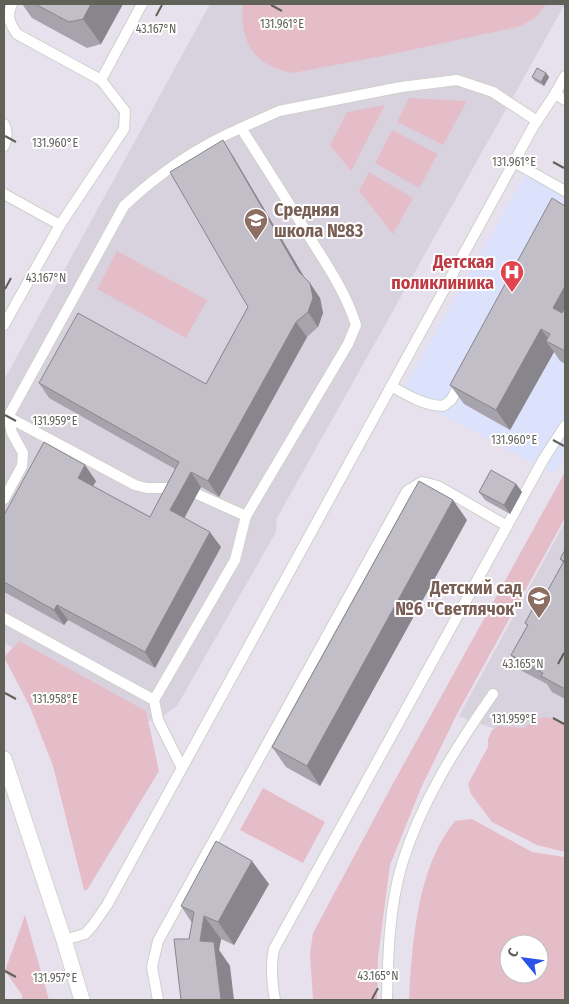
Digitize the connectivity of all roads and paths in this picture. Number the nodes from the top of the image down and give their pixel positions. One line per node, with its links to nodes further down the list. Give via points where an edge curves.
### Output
1 (12, 4): 4 (lane, via 9,22 17,34)
2 (142, 4): 4 (lane)
3 (565, 76): 5 (lane)
4 (101, 80): 14 (lane, via 125,111 124,128)
5 (555, 94): 6 (lane); 7 (lane)
6 (565, 100)
7 (538, 121): 9 (lane, via 493,92 457,80 279,110); 11 (lane)
8 (4, 124): 10 (lane, via 7,138)
9 (241, 128): 18 (lane, via 216,139 173,166 149,182 124,206); 23 (lane, via 338,284 356,324 348,344)
10 (4, 146)
11 (514, 162): 12 (lane); 17 (lane)
12 (564, 193)
13 (4, 194): 14 (lane)
14 (60, 225): 15 (lane)
15 (4, 325)
16 (465, 374): 17 (lane, via 451,400 443,406 410,396)
17 (391, 386): 29 (lane)
18 (8, 417): 20 (lane, via 135,485); 22 (lane, via 22,453 22,466)
19 (565, 426): 24 (lane)
20 (184, 488)
21 (197, 494): 23 (lane)
22 (4, 499)
23 (246, 516): 27 (lane, via 235,560)
24 (507, 526): 32 (lane, via 438,486 422,482 407,491 158,941 152,967); 33 (lane, via 274,949)
25 (4, 618): 27 (lane)
26 (493, 694): 34 (lane, via 430,794 401,866 393,911)
27 (154, 700): 29 (lane, via 158,720)
28 (4, 760): 30 (main road)
29 (182, 768): 30 (lane, via 98,919 85,934)
30 (64, 940): 31 (main road)
31 (82, 1000)
32 (158, 1000)
33 (275, 1000)
34 (387, 1000)

